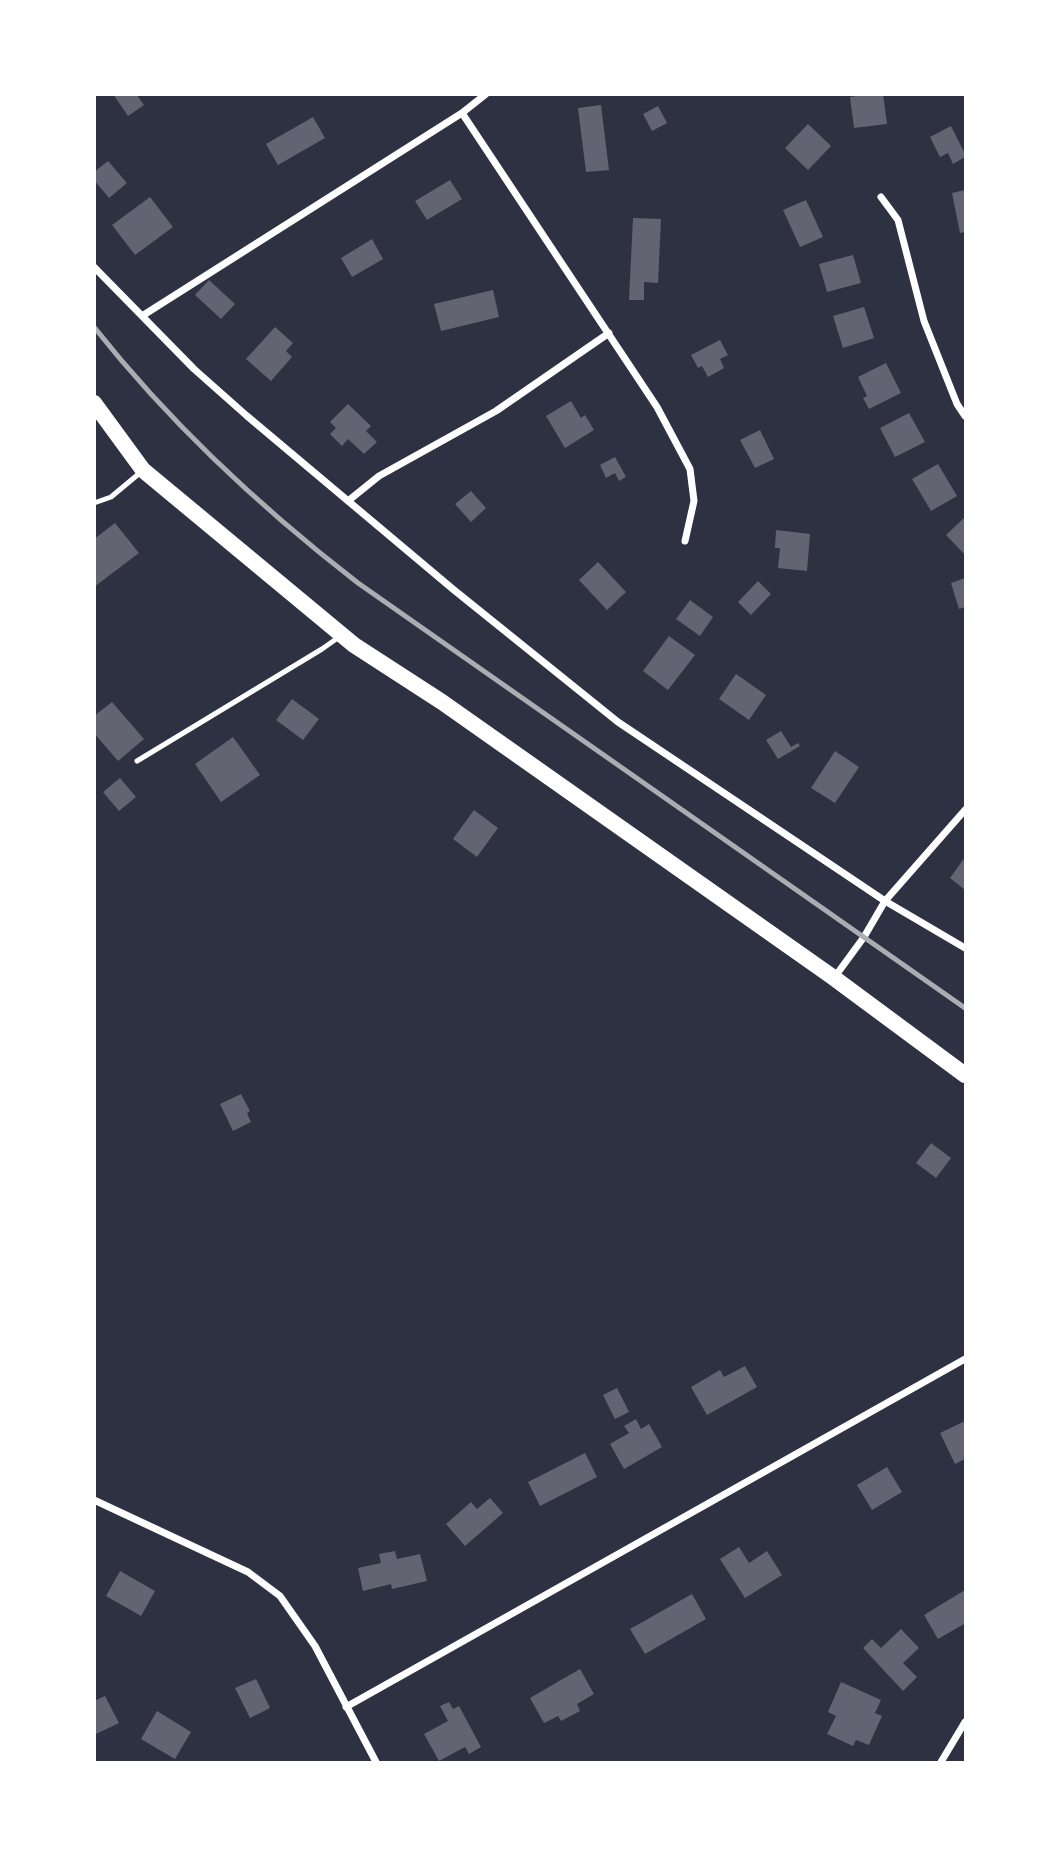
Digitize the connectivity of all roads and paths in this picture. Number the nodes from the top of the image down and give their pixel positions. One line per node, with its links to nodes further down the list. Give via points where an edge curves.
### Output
1 (486, 94): 2 (street)
2 (463, 113): 5 (street); 6 (street)
3 (881, 197): 8 (street, via 898,220 924,321)
4 (94, 267): 5 (street)
5 (142, 316): 10 (street, via 231,402)
6 (609, 333): 10 (street, via 496,411 379,477); 12 (street, via 690,469 694,501)
7 (94, 403): 9 (main road)
8 (965, 416)
9 (143, 470): 11 (lane, via 111,497); 13 (main road)
10 (348, 501): 16 (street, via 618,722)
11 (94, 503)
12 (684, 541)
13 (342, 635): 14 (lane); 18 (main road)
14 (137, 761)
15 (965, 810): 16 (street)
16 (885, 901): 17 (street); 18 (street)
17 (965, 948)
18 (834, 978): 19 (main road)
19 (965, 1075)
20 (965, 1359): 22 (street)
21 (94, 1500): 22 (street, via 248,1572 280,1596 315,1646)
22 (346, 1707): 24 (street)
23 (965, 1722): 25 (street)
24 (376, 1762)
25 (941, 1762)

